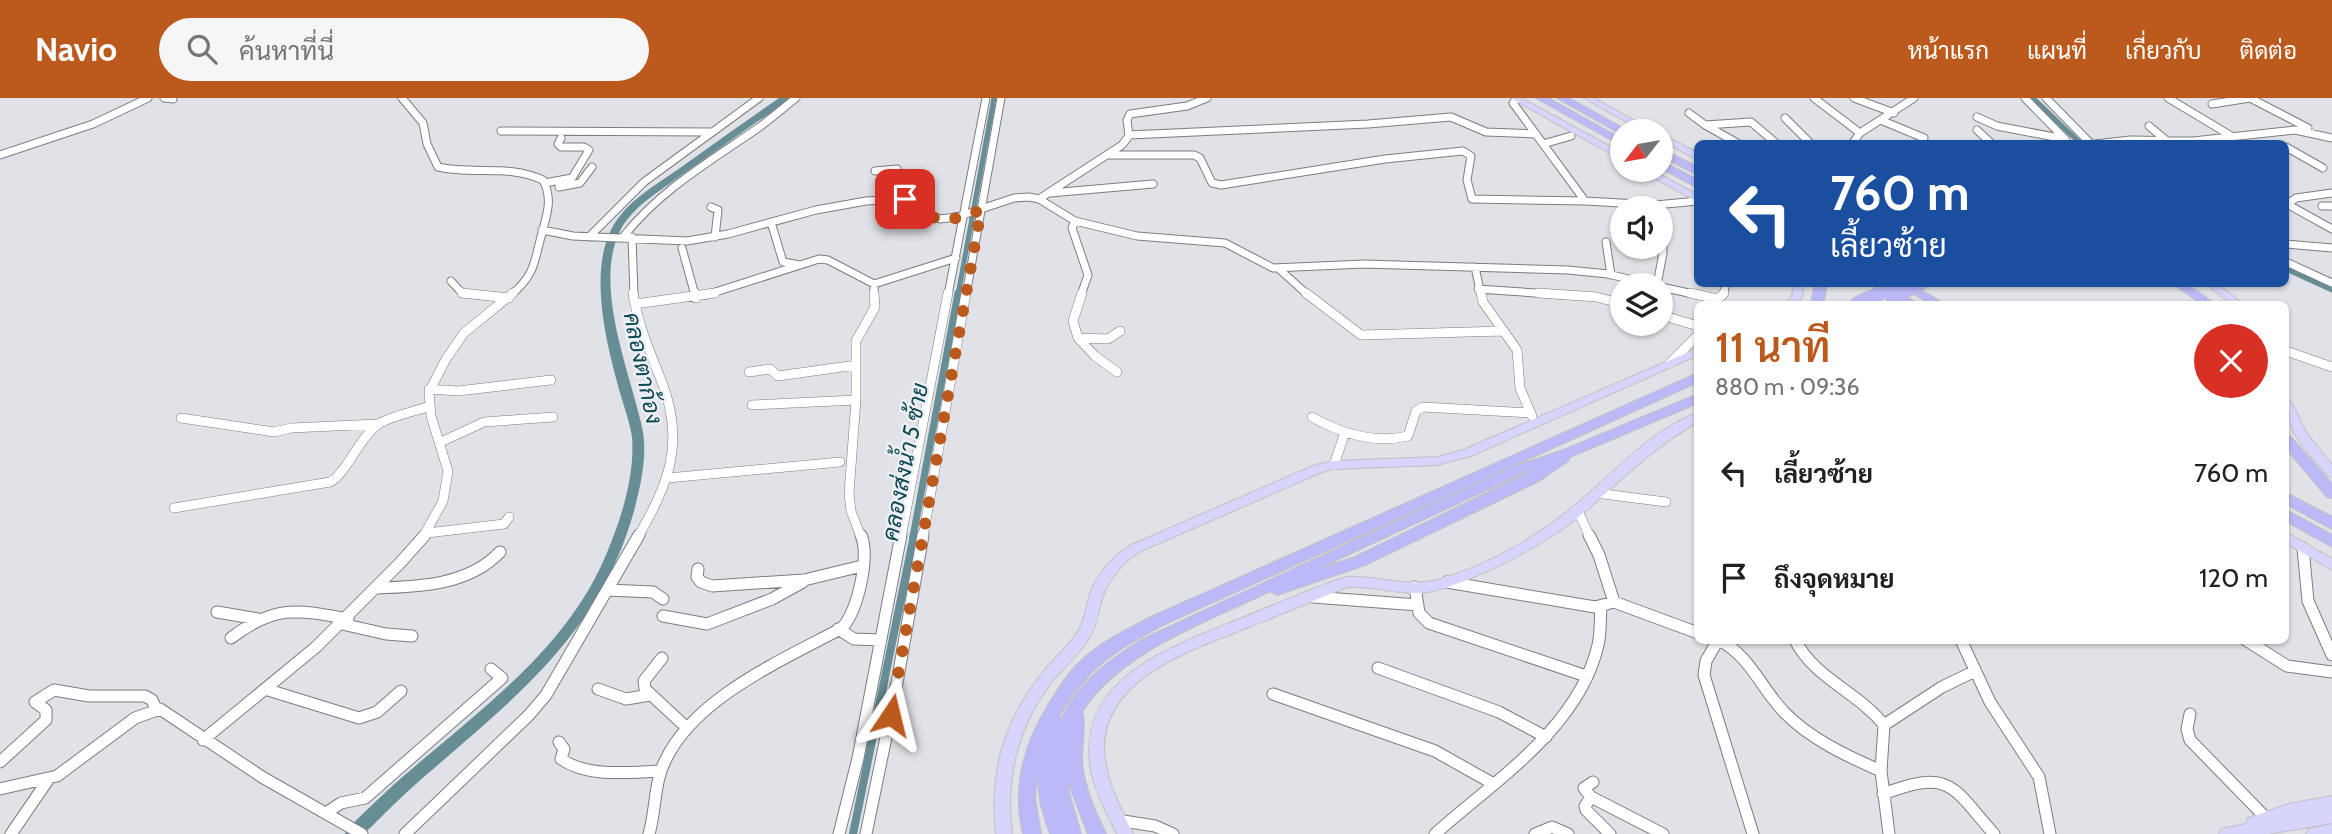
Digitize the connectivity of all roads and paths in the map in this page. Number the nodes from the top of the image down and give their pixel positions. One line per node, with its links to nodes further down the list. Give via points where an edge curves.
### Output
1 (148, 98): 60 (street, via 93,124)
2 (163, 98): 20 (street)
3 (402, 98): 72 (street, via 423,123 438,167 527,173)
4 (759, 98): 33 (street)
5 (796, 98): 92 (street, via 662,193)
6 (986, 98): 86 (street)
7 (1001, 98): 85 (street)
8 (1208, 98): 38 (street, via 1187,106 1132,113 1127,120)
9 (1516, 98): 35 (street, via 1513,103); 59 (main road)
10 (1541, 98): 40 (highway)
11 (1562, 98): 28 (highway)
12 (1588, 98): 26 (main road)
13 (1816, 98): 34 (street)
14 (1854, 98): 23 (street)
15 (1914, 98): 23 (street)
16 (2025, 98): 51 (street)
17 (2046, 98): 52 (street)
18 (2168, 98): 41 (street)
19 (2250, 98): 21 (street); 37 (street)
20 (173, 99)
21 (2212, 104)
22 (1689, 113): 29 (street)
23 (1894, 113): 27 (street)
24 (1977, 117): 50 (street)
25 (1786, 118): 47 (street)
26 (1627, 119)
27 (1883, 121): 34 (street); 43 (street)
28 (1610, 124)
29 (1705, 125): 45 (street); 46 (street, via 1751,122)
30 (2149, 126): 53 (street)
31 (1977, 130): 49 (street)
32 (501, 131): 33 (street)
33 (712, 132): 91 (street, via 644,182)
34 (1860, 133): 48 (street)
35 (1536, 134): 38 (street, via 1486,132 1457,118 1442,117); 56 (street)
36 (2262, 134): 37 (street, via 2295,130); 41 (street); 55 (street)
37 (2317, 134): 44 (street)
38 (1129, 135): 61 (street)
39 (1571, 136): 56 (street)
40 (1610, 136)
41 (2233, 137): 54 (street)
42 (561, 138): 72 (street, via 561,147 589,150 572,178)
43 (1924, 138)
44 (2332, 138)
45 (1732, 140)
46 (1773, 140)
47 (1807, 140)
48 (1855, 140)
49 (1988, 140)
50 (2062, 140)
51 (2066, 140)
52 (2089, 140)
53 (2166, 140)
54 (2184, 140)
55 (2273, 140)
56 (1543, 144): 79 (street)
57 (1673, 144): 62 (main road)
58 (2289, 149): 65 (street)
59 (1610, 150)
60 (0, 155)
61 (1109, 155): 73 (street); 79 (street, via 1195,155 1212,183 1221,185 1463,151 1471,156 1467,180 1472,199)
62 (1694, 156)
63 (1673, 158): 67 (highway)
64 (592, 167): 72 (street, via 580,183)
65 (2323, 168)
66 (875, 170): 75 (street, via 897,169)
67 (1694, 170)
68 (1673, 171): 70 (highway)
69 (1666, 182): 76 (main road)
70 (1694, 183)
71 (1153, 184): 73 (street)
72 (547, 185): 90 (street, via 550,210)
73 (1049, 193): 77 (street)
74 (2332, 193): 80 (street)
75 (895, 198): 86 (street, via 912,201 934,217); 88 (street)
76 (1694, 198)
77 (1039, 199): 85 (street, via 1020,197); 87 (street)
78 (1694, 200): 79 (street, via 1655,205)
79 (1585, 201)
80 (2289, 203)
81 (2289, 205): 89 (street)
82 (2322, 206): 83 (street)
83 (2332, 206)
84 (711, 207): 93 (street, via 718,210)
85 (979, 211): 86 (street); 249 (street, via 895,694)
86 (966, 215): 98 (street)
87 (1075, 221): 102 (street, via 1137,236 1225,243); 133 (street, via 1072,228 1088,275 1074,312)
88 (771, 222): 93 (street); 100 (street, via 783,262)
89 (2332, 229)
90 (542, 230): 91 (street); 117 (street, via 536,264)
91 (592, 237): 92 (street)
92 (625, 237): 93 (street, via 672,241); 128 (street)
93 (715, 237)
94 (1606, 242): 103 (street)
95 (2289, 244): 97 (street)
96 (681, 248): 118 (street)
97 (2332, 248)
98 (956, 258): 107 (street); 201 (street)
99 (2289, 263): 106 (street)
100 (801, 265): 107 (street, via 828,260); 118 (street)
101 (1475, 267): 102 (street, via 1364,264); 104 (street); 115 (street)
102 (1279, 269): 132 (street, via 1361,335)
103 (1611, 273)
104 (1610, 275)
105 (451, 281): 117 (street, via 462,293)
106 (2332, 283)
107 (874, 284): 138 (street, via 875,307 856,341)
108 (1881, 287): 123 (highway)
109 (1894, 287): 121 (highway, bridge)
110 (1907, 287): 124 (highway)
111 (1916, 287): 122 (highway, bridge)
112 (2184, 287): 125 (highway)
113 (2196, 287): 126 (highway)
114 (2215, 287): 127 (main road)
115 (1478, 289): 119 (street); 132 (street)
116 (1673, 290): 120 (street)
117 (509, 298): 145 (street, via 463,334)
118 (696, 298): 128 (street)
119 (1610, 301)
120 (1716, 301)
121 (1863, 301)
122 (1885, 301)
123 (1907, 301)
124 (1933, 301)
125 (2205, 301)
126 (2217, 301)
127 (2234, 301)
128 (635, 304): 166 (street, via 673,422)
129 (1673, 319): 130 (street)
130 (1694, 325)
131 (1120, 331): 133 (street, via 1104,340)
132 (1504, 331): 156 (street, via 1517,350 1520,388)
133 (1078, 338): 142 (street)
134 (1694, 339): 137 (street)
135 (2289, 352): 139 (street)
136 (1694, 353): 137 (main road)
137 (1670, 363): 156 (main road)
138 (856, 366): 141 (street, via 778,376 769,369); 147 (street)
139 (2332, 367)
140 (1694, 370): 152 (highway)
141 (749, 372)
142 (1117, 372)
143 (1694, 379): 152 (highway)
144 (551, 380): 145 (street, via 468,390)
145 (429, 389): 150 (street)
146 (1694, 390): 159 (highway)
147 (856, 400): 149 (street); 182 (street, via 849,501 864,543)
148 (1694, 400): 159 (highway)
149 (752, 405)
150 (428, 407): 158 (street); 161 (street)
151 (2289, 409): 165 (main road, via 2302,436)
152 (1611, 414): 219 (highway, via 1157,621 1096,658 1079,672)
153 (553, 417): 161 (street, via 484,422)
154 (1312, 417): 160 (street)
155 (181, 418): 158 (street, via 274,432)
156 (1533, 418): 160 (street, via 1428,407 1416,411 1408,436 1365,437); 164 (main road, via 1450,459)
157 (1694, 419): 167 (main road, via 1661,438)
158 (378, 424): 171 (street, via 335,481)
159 (1627, 426): 220 (highway, via 1571,452 1534,478 1360,561 1242,600 1133,652 1103,674)
160 (1345, 432): 164 (street)
161 (443, 441): 176 (street, via 447,486)
162 (2289, 443): 168 (highway)
163 (839, 462): 166 (street)
164 (1334, 465): 250 (main road, via 1302,475 1121,557 1100,586 1084,634 1046,679 1016,726 1001,785)
165 (2332, 473)
166 (668, 478): 188 (street)
167 (1596, 493): 170 (street); 172 (main road)
168 (2332, 493)
169 (2289, 500): 175 (highway)
170 (1666, 502)
171 (174, 508)
172 (1577, 509): 185 (main road, via 1532,541); 192 (street, via 1599,555)
173 (509, 517): 176 (street, via 503,524)
174 (2289, 517): 178 (highway)
175 (2332, 524)
176 (427, 533): 187 (street)
177 (2289, 539): 179 (main road)
178 (2332, 542)
179 (2303, 548): 181 (main road); 207 (street, via 2308,601)
180 (500, 552): 187 (street, via 484,568 470,573 415,587)
181 (2332, 565)
182 (862, 566): 184 (street); 197 (street, via 856,604 849,620)
183 (698, 569): 184 (street, via 701,582 712,586)
184 (813, 578): 194 (street, via 772,600 707,624)
185 (1446, 582): 186 (main road); 192 (street)
186 (1415, 587): 189 (main road, via 1361,580); 191 (street)
187 (376, 588): 196 (street)
188 (607, 590): 190 (street, via 653,592); 246 (street, via 540,704)
189 (1313, 597): 191 (street); 241 (main road, via 1180,649 1120,688 1101,721 1095,756 1098,776)
190 (663, 599)
191 (1418, 605): 213 (street, via 1429,623)
192 (1608, 605): 198 (street); 213 (street, via 1601,643)
193 (217, 612): 195 (street)
194 (663, 616)
195 (258, 619): 196 (street, via 301,613); 200 (street)
196 (345, 621): 199 (street, via 386,634); 215 (street)
197 (838, 629): 201 (street, via 854,639); 224 (street, via 777,662)
198 (1694, 632)
199 (412, 636)
200 (231, 638)
201 (881, 640): 248 (street)
202 (1723, 644): 262 (street, via 1706,661 1704,675)
203 (1727, 644): 230 (street, via 1789,717)
204 (1797, 644): 223 (street, via 1824,675)
205 (1963, 644): 211 (street)
206 (2252, 644): 212 (street, via 2287,666)
207 (2332, 655)
208 (662, 658): 218 (street, via 644,681)
209 (1378, 668): 225 (street, via 1499,712)
210 (491, 669): 238 (street, via 502,678 483,696 365,799 341,803)
211 (1973, 671): 223 (street); 265 (street, via 2039,777)
212 (2332, 672)
213 (1586, 676): 225 (street)
214 (598, 689): 218 (street, via 626,699)
215 (268, 690): 216 (street, via 359,718 377,712); 226 (street)
216 (401, 691)
217 (1273, 694): 233 (street, via 1435,751)
218 (650, 695): 224 (street)
219 (1061, 699): 251 (highway, via 1041,729 1031,757 1026,797); 252 (highway, via 1045,763)
220 (1079, 702): 253 (highway, via 1058,753 1059,789); 254 (highway, via 1072,764 1083,807)
221 (156, 709): 226 (street, via 165,710); 228 (street, via 145,696 89,696 54,690 35,702 46,710 46,720); 231 (street)
222 (2190, 714): 240 (street, via 2190,740)
223 (1884, 725): 230 (street)
224 (687, 728): 229 (street)
225 (1545, 737): 233 (street)
226 (203, 740): 238 (street)
227 (559, 742): 229 (street, via 565,763 600,771)
228 (0, 762)
229 (661, 771): 247 (street)
230 (1881, 771): 235 (street)
231 (48, 779): 234 (street); 244 (street)
232 (1593, 782): 236 (street, via 1584,788)
233 (1492, 783): 257 (street)
234 (0, 789)
235 (1883, 794): 263 (street); 264 (street, via 1916,781 1932,781 1962,795)
236 (1591, 797): 260 (street, via 1586,810); 261 (street)
237 (2332, 803): 240 (main road)
238 (329, 815): 245 (street)
239 (2332, 816): 243 (main road)
240 (2267, 818): 243 (main road)
241 (1117, 820): 255 (main road); 256 (street)
242 (2332, 831): 266 (main road)
243 (2233, 833)
244 (11, 834)
245 (362, 834)
246 (405, 834)
247 (649, 834)
248 (839, 834)
249 (866, 834)
250 (1004, 834)
251 (1032, 834)
252 (1059, 834)
253 (1072, 834)
254 (1097, 834)
255 (1125, 834)
256 (1173, 834)
257 (1435, 834)
258 (1535, 834): 259 (street, via 1552,827)
259 (1568, 834)
260 (1611, 834)
261 (1663, 834)
262 (1753, 834)
263 (1889, 834)
264 (1994, 834)
265 (2050, 834)
266 (2314, 834)

